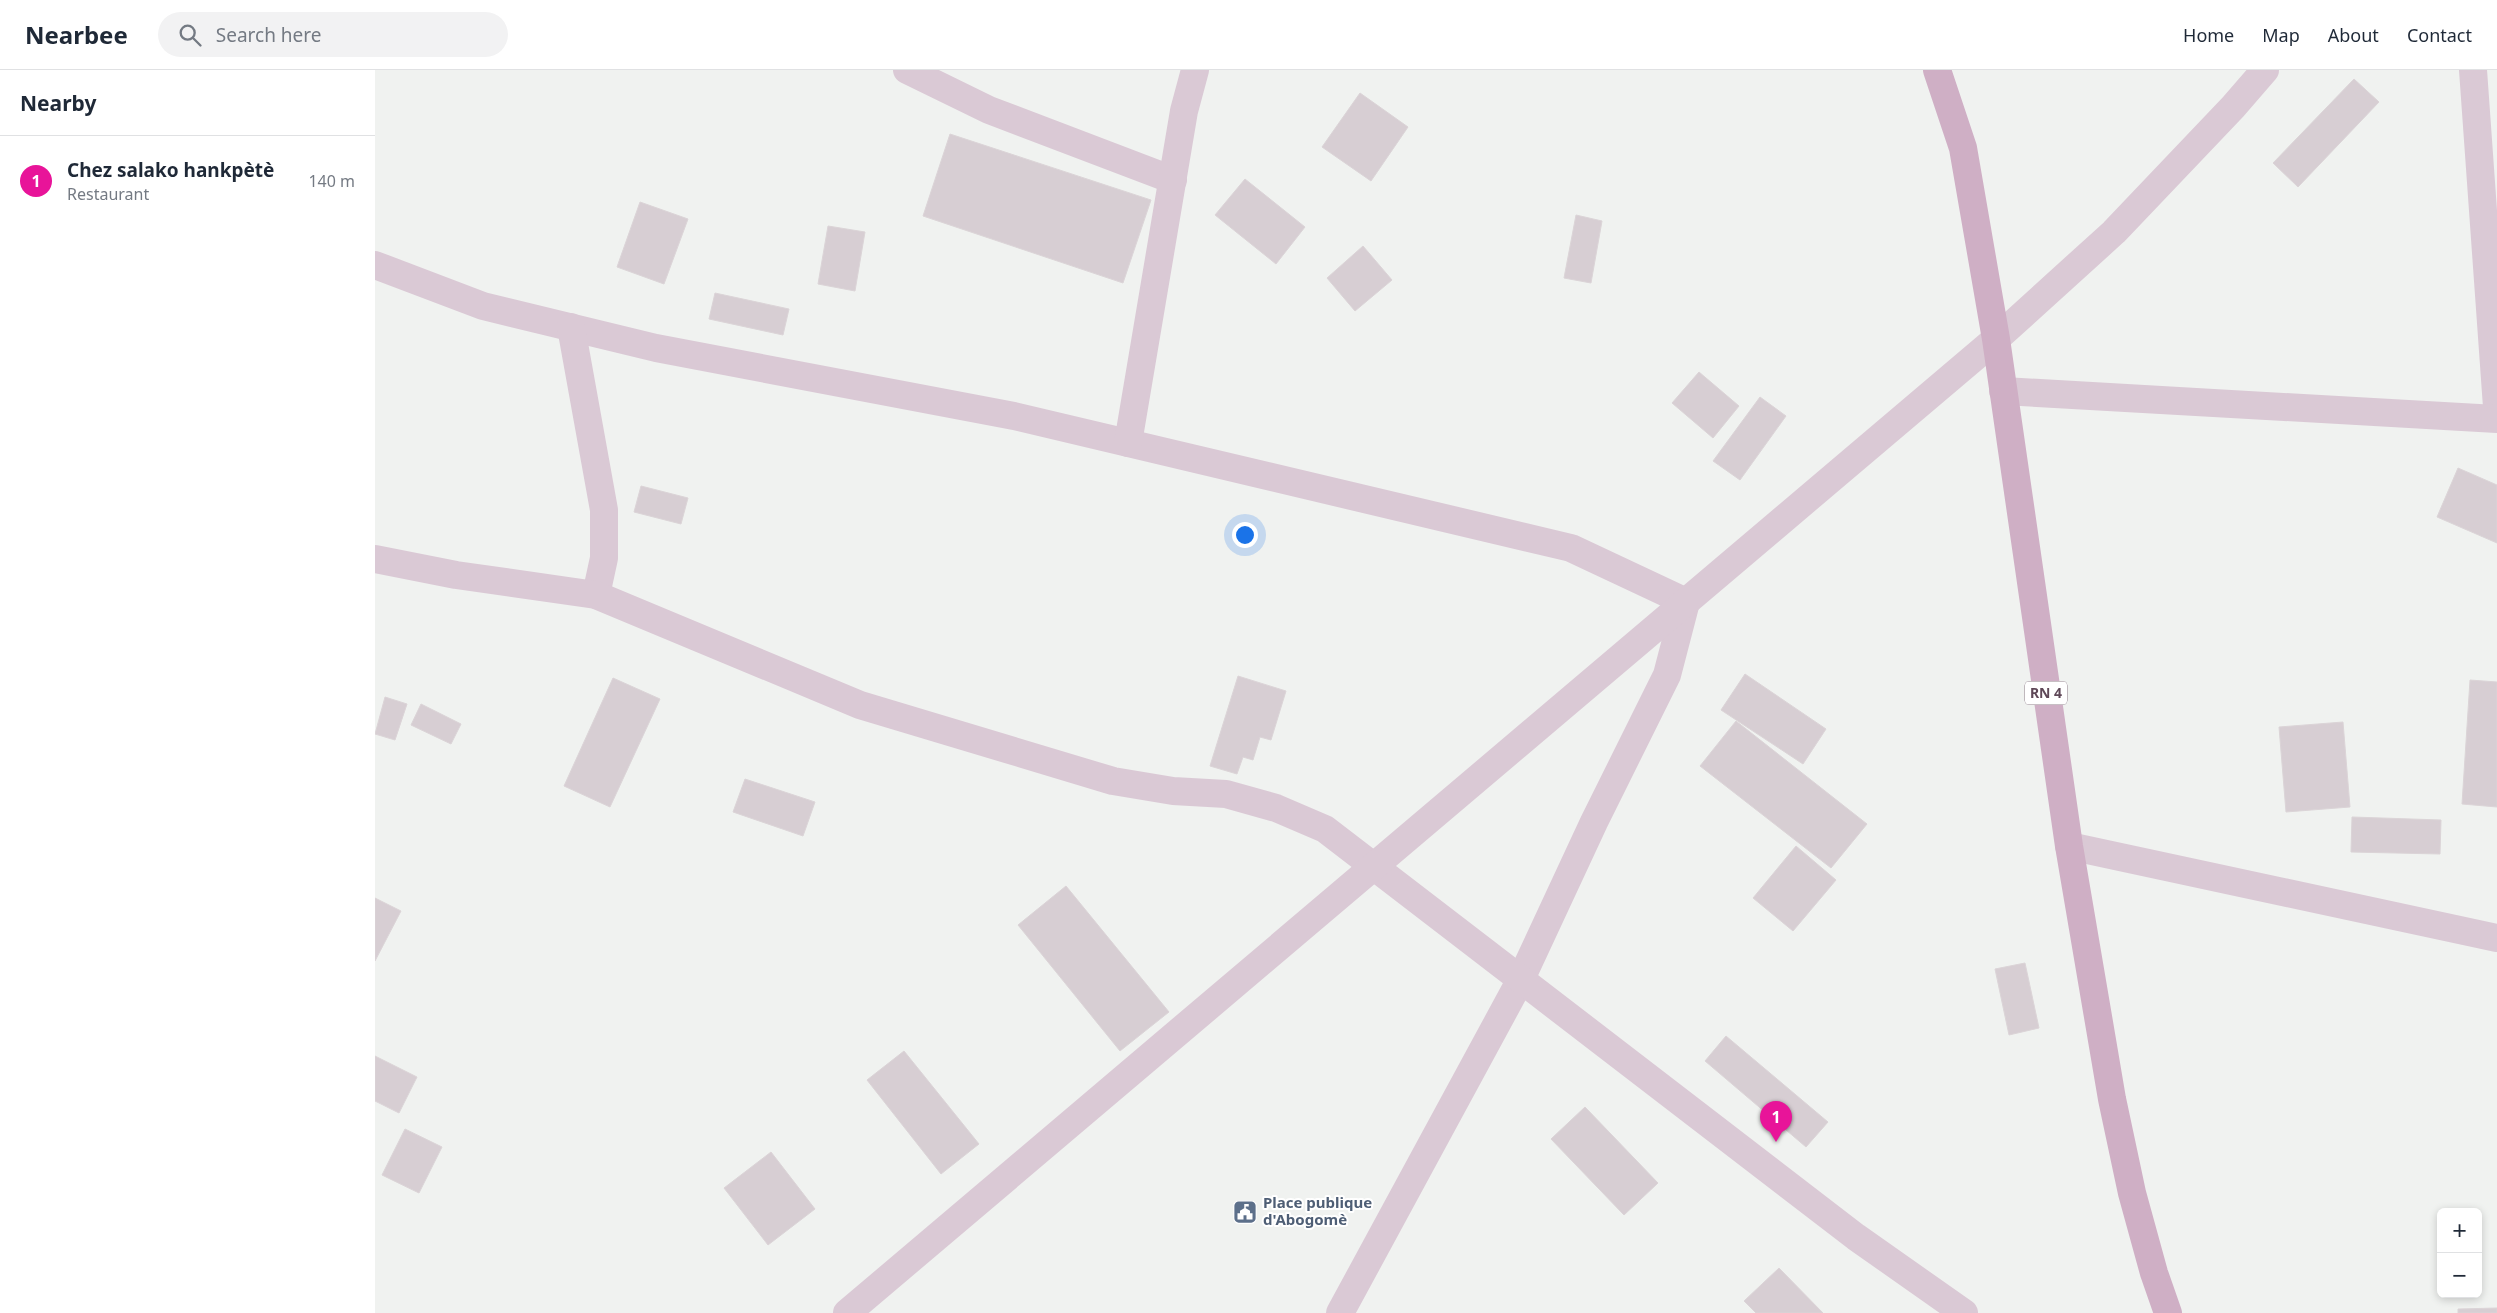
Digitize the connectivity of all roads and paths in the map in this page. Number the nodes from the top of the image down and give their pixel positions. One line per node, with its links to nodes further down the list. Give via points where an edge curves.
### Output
1 (907, 70): 6 (street, via 989,110)
2 (1195, 70): 6 (street)
3 (1937, 70): 9 (main road, RN 4, via 1963,148)
4 (2265, 70): 9 (street, via 2114,232)
5 (2473, 70): 11 (street)
6 (1173, 180): 13 (street)
7 (375, 265): 8 (street, via 483,306)
8 (571, 327): 13 (street, via 656,348 1014,416); 15 (street, via 604,510 604,558)
9 (1996, 339): 10 (main road, RN 4); 16 (street)
10 (2003, 391): 12 (street); 17 (main road, RN 4)
11 (2497, 408)
12 (2497, 420)
13 (1128, 443): 16 (street, via 1571,548)
14 (375, 559): 15 (street, via 456,575)
15 (596, 595): 18 (street, via 860,706 1113,781 1173,791 1226,794 1277,808 1325,829)
16 (1686, 602): 18 (street); 20 (street, via 1667,675 1594,822)
17 (2069, 846): 19 (street); 24 (main road, RN 4, via 2112,1099 2132,1194)
18 (1373, 867): 20 (street); 21 (street)
19 (2497, 938)
20 (1521, 981): 22 (street); 23 (street, via 1856,1237)
21 (847, 1313)
22 (1340, 1313)
23 (1965, 1313)
24 (2169, 1313)

